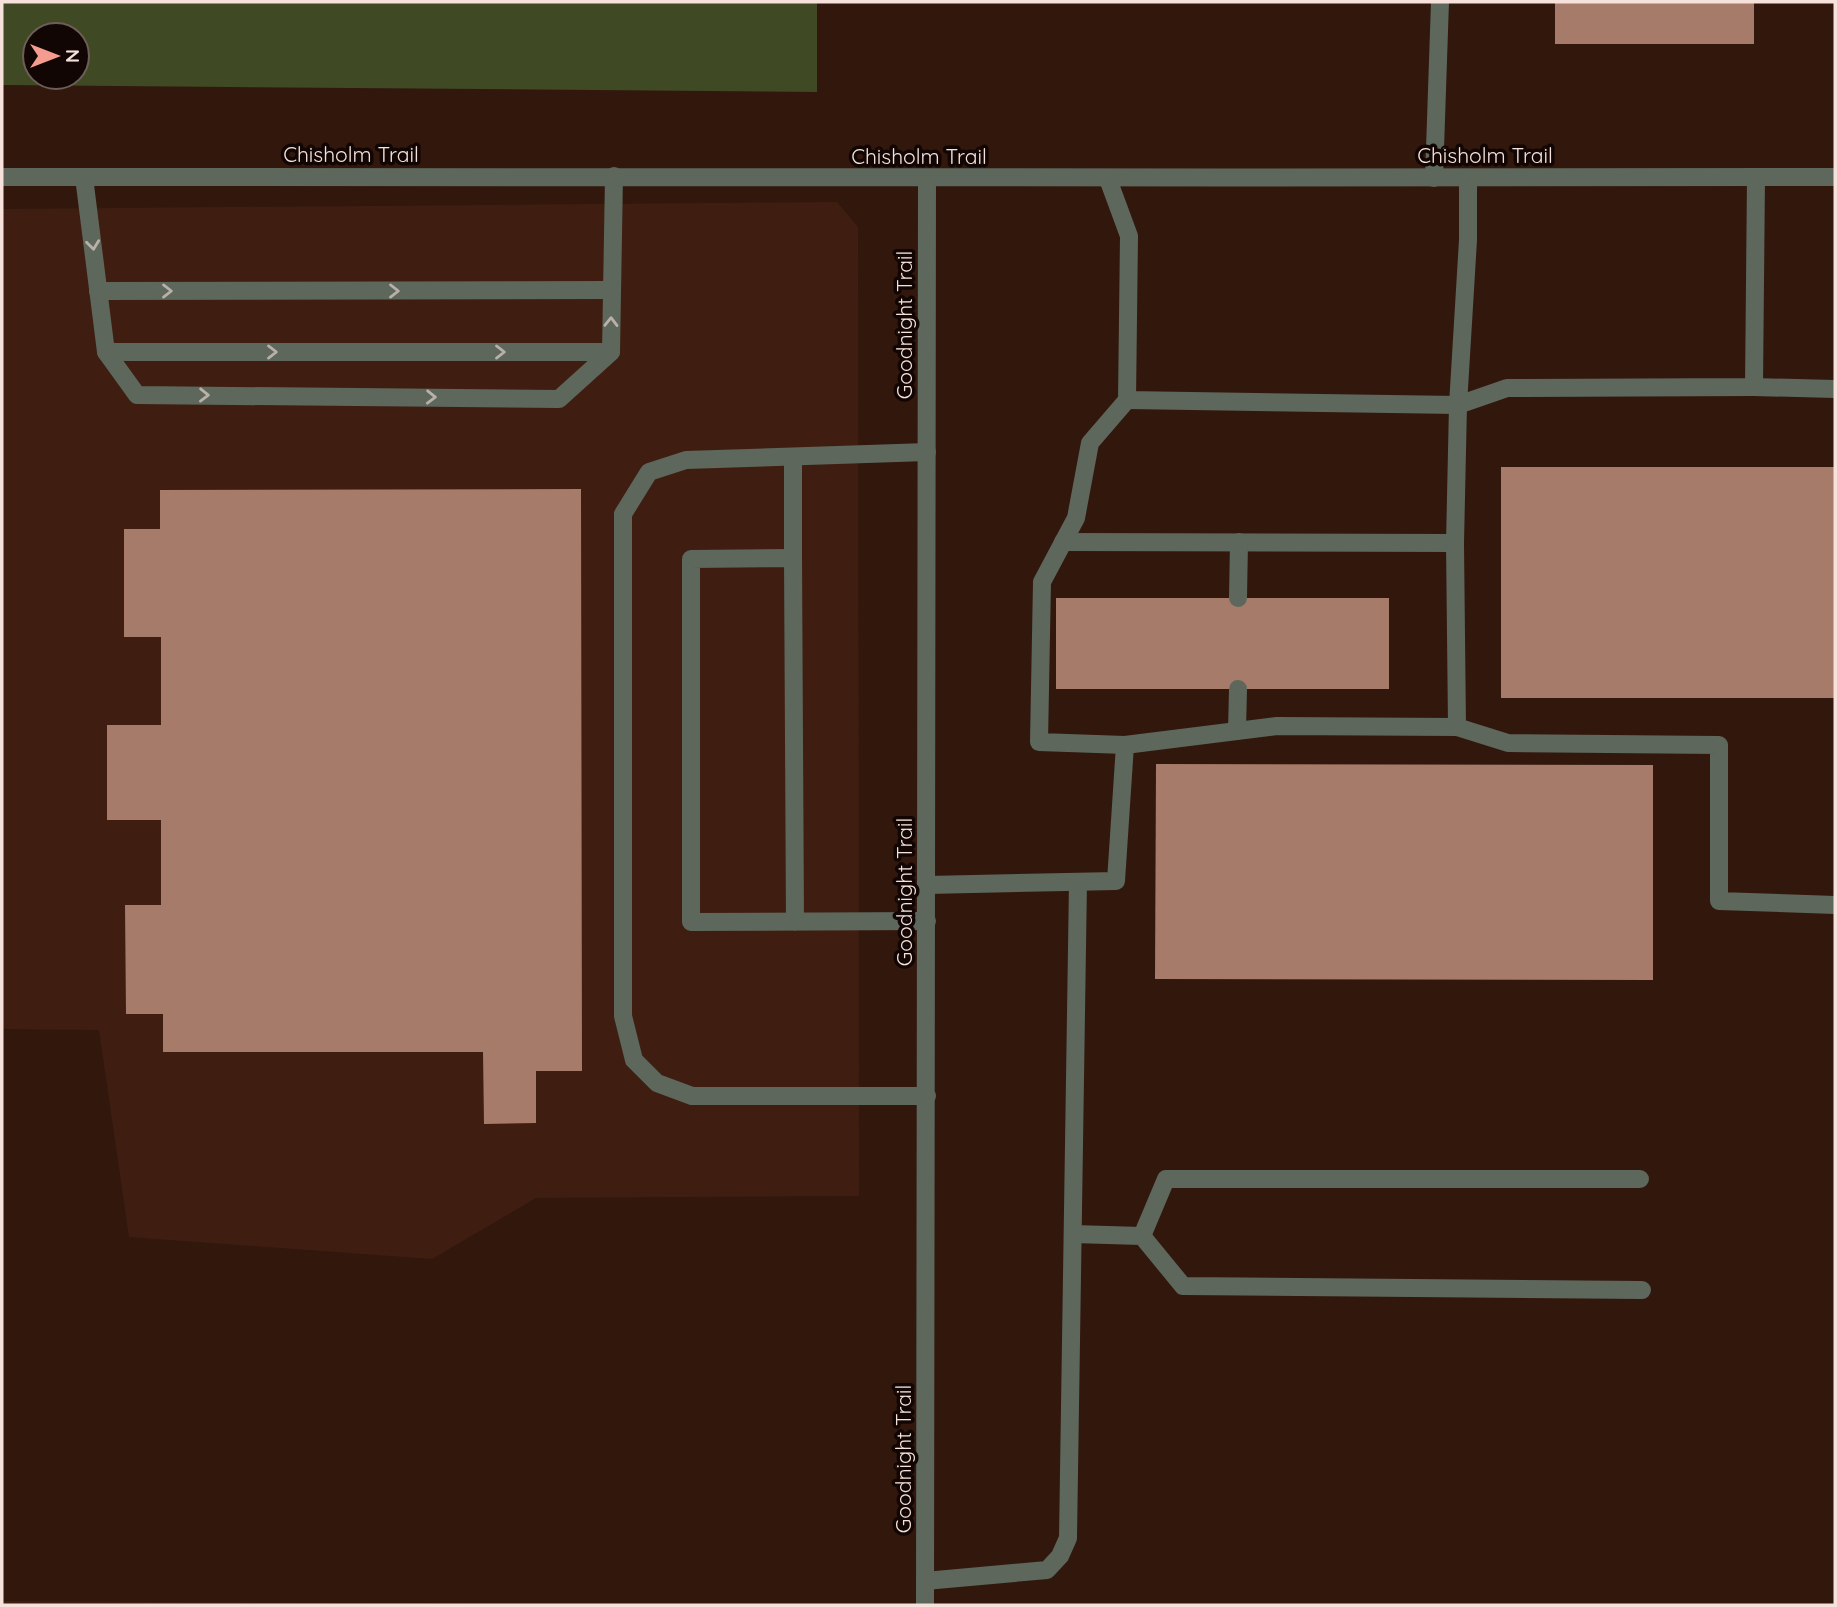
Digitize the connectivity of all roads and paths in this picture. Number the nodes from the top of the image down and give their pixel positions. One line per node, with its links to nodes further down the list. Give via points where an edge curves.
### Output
1 (1440, 2): 7 (street)
2 (614, 176): 4 (street, Chisholm Trail); 9 (street, Chisholm Trail); 11 (street)
3 (2, 177): 4 (street, Chisholm Trail)
4 (84, 177): 12 (street, one-way to 12)
5 (1756, 177): 6 (street, Chisholm Trail); 8 (street, Chisholm Trail); 15 (street)
6 (1835, 177)
7 (1434, 178): 8 (street, Chisholm Trail); 10 (street, Chisholm Trail)
8 (1468, 178): 18 (street)
9 (927, 179): 10 (street, Chisholm Trail); 19 (street, Goodnight Trail)
10 (1108, 179): 17 (street, via 1129,236)
11 (612, 290): 12 (street, one-way to 11); 14 (street, one-way to 11)
12 (98, 291): 13 (street)
13 (106, 352): 14 (street, one-way to 14); 14 (street, one-way to 14, via 137,395 559,399)
14 (611, 352)
15 (1754, 387): 16 (street); 18 (street, via 1507,388)
16 (1835, 389)
17 (1127, 400): 18 (street); 21 (street, via 1090,443 1076,518)
18 (1458, 405): 23 (street)
19 (927, 452): 20 (street); 31 (street, Goodnight Trail)
20 (793, 457): 24 (street); 35 (street, via 686,460 649,472 623,513 623,1016 634,1060 657,1083 692,1096)
21 (1063, 542): 22 (street); 29 (street, via 1042,582 1039,742)
22 (1239, 542): 23 (street); 25 (street)
23 (1455, 543): 27 (street)
24 (793, 558): 34 (street); 34 (street, via 691,559 691,922)
25 (1238, 598)
26 (1238, 690): 28 (street)
27 (1457, 727): 28 (street, via 1277,726); 32 (street, via 1508,743 1719,745 1719,901)
28 (1237, 731): 29 (street)
29 (1125, 745): 30 (street, via 1116,881)
30 (1078, 882): 31 (street); 37 (street)
31 (926, 885): 33 (street, Goodnight Trail)
32 (1835, 905)
33 (926, 921): 34 (street); 35 (street, Goodnight Trail)
34 (794, 922)
35 (926, 1096): 40 (street, Goodnight Trail)
36 (1640, 1179): 38 (street, via 1166,1179)
37 (1073, 1234): 38 (street); 40 (street, via 1068,1538 1047,1570)
38 (1142, 1236): 39 (street, via 1183,1286)
39 (1642, 1290)
40 (925, 1581): 41 (street, Goodnight Trail)
41 (925, 1605)

